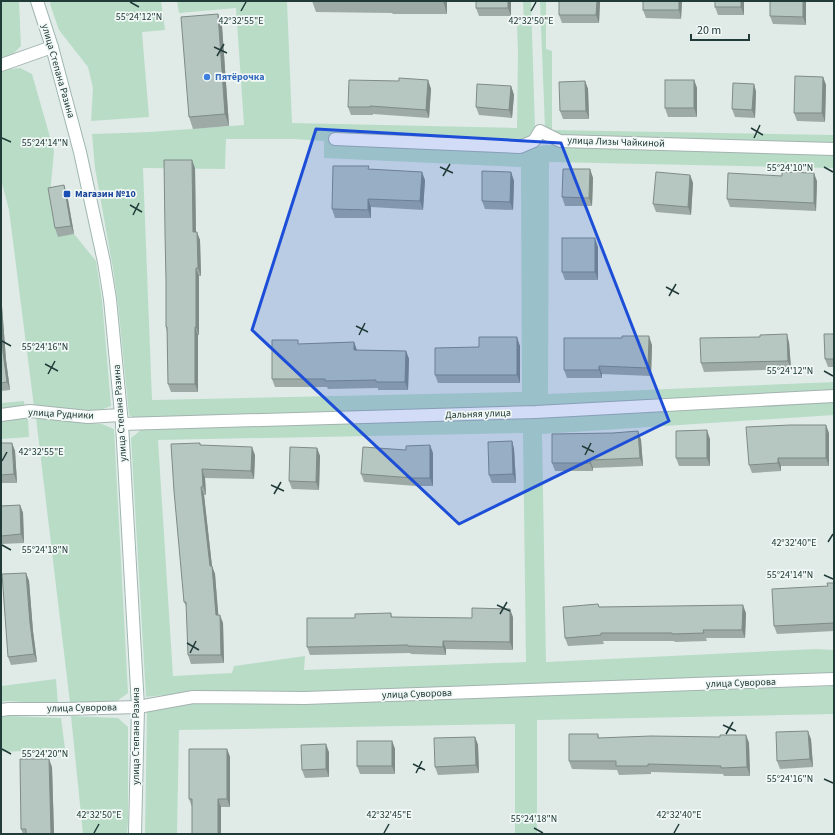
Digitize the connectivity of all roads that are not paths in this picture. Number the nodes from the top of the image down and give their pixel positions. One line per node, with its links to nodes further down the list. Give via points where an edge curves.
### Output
1 (36, 1): 2 (street, улица Степана Разина)
2 (52, 47): 3 (street); 8 (street, улица Степана Разина, via 80,152 104,262)
3 (1, 65)
4 (335, 139): 5 (street, улица Лизы Чайкиной, via 520,147 534,141 540,132 560,141)
5 (834, 149)
6 (834, 396): 8 (street, Дальняя улица, via 536,412)
7 (1, 415): 8 (street, улица Рудники, via 30,411)
8 (122, 420): 10 (street, улица Степана Разина)
9 (834, 680): 10 (street, улица Суворова, via 305,698 192,697)
10 (138, 707): 11 (street, улица Суворова); 12 (street, улица Степана Разина)
11 (1, 710)
12 (135, 834)

